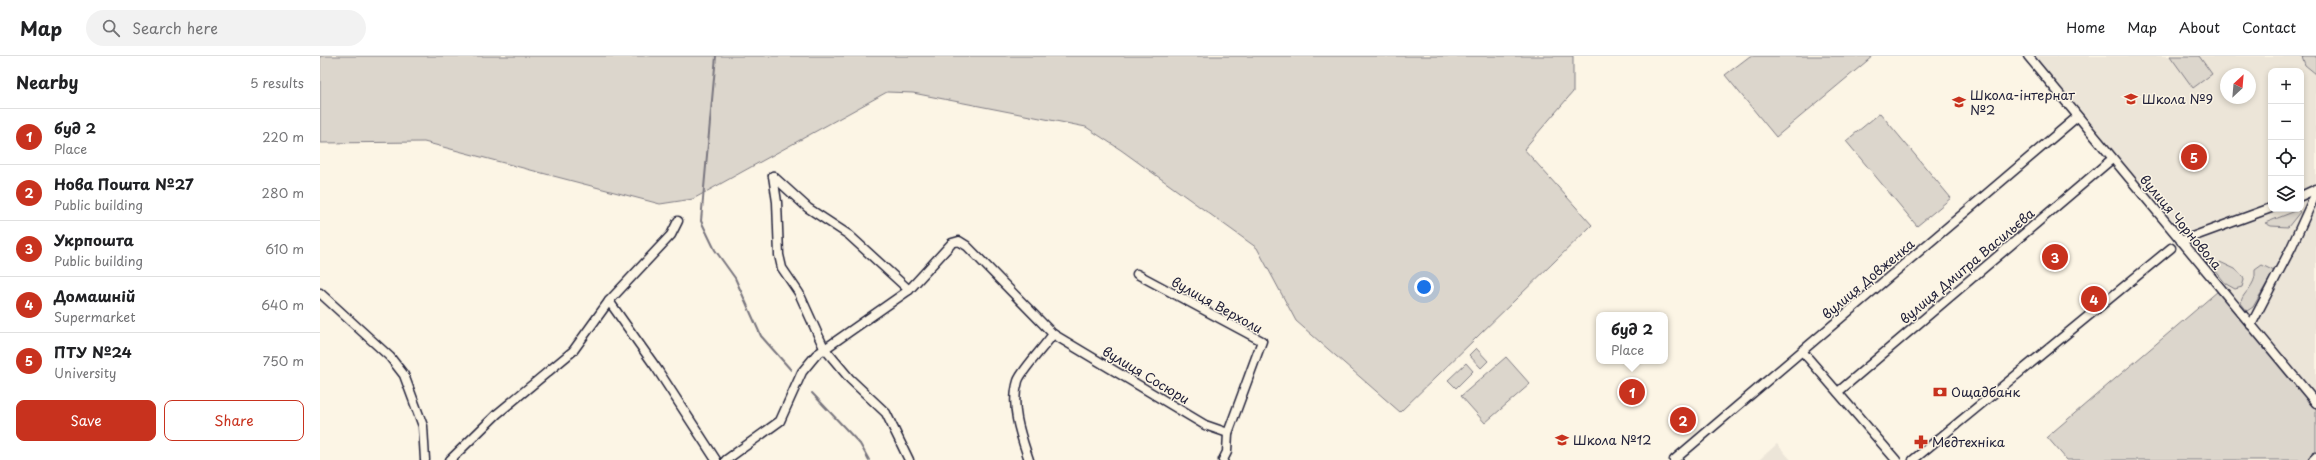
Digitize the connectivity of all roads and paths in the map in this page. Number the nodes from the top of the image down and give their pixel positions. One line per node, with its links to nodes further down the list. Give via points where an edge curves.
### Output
1 (2028, 56): 2 (street, вулиця Чорновола)
2 (2077, 117): 3 (street, вулиця Чорновола); 18 (street, вулиця Довженка)
3 (2112, 159): 9 (street, вулиця Чорновола); 19 (street, вулиця Дмитра Васильєва)
4 (2316, 189): 6 (street)
5 (2316, 193): 15 (street)
6 (2304, 195)
7 (2268, 209): 9 (street)
8 (678, 221): 14 (street, via 671,235)
9 (2181, 241): 15 (street, вулиця Чорновола)
10 (2171, 248): 32 (street)
11 (1137, 274): 21 (street, вулиця Верхоли, via 1262,341)
12 (909, 290): 16 (street, вулиця Сосюри, via 952,243 959,241 967,246); 17 (street); 17 (street, via 849,235 808,208 773,176 782,268 800,292)
13 (320, 293): 23 (street, via 390,356 404,375 423,426)
14 (609, 301): 24 (street, via 573,351 497,414); 25 (street)
15 (2251, 325): 20 (street, вулиця Чорновола)
16 (1053, 334): 21 (street, вулиця Сосюри, via 1205,425); 28 (street, via 1018,380 1015,400 1018,430)
17 (824, 348): 26 (street, via 802,372 780,421); 27 (street, via 850,379 886,414)
18 (1802, 351): 19 (street); 30 (street, вулиця Довженка)
19 (1838, 392): 31 (street)
20 (2316, 403)
21 (1228, 433): 29 (street, вулиця Верхоли, via 1227,452)
22 (2316, 457): 33 (street)
23 (425, 460)
24 (450, 460)
25 (716, 460)
26 (726, 460)
27 (909, 460)
28 (1029, 460)
29 (1223, 460)
30 (1674, 460)
31 (1896, 460)
32 (1913, 460)
33 (2312, 460)

